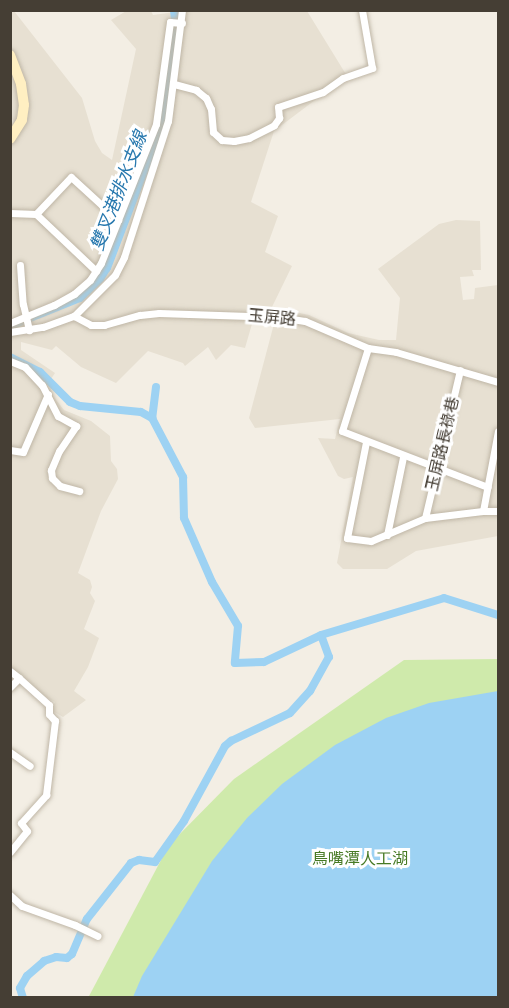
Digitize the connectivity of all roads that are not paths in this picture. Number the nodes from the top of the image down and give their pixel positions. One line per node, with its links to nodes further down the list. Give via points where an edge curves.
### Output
1 (182, 10): 3 (street)
2 (362, 10): 5 (street, via 372,68 343,78 323,92 278,107 279,117 274,125 249,138 222,140 213,132 206,98 196,90)
3 (182, 22): 5 (street); 9 (street, via 170,22 156,124)
4 (10, 56): 6 (street, via 24,105 22,120)
5 (174, 84): 13 (street, via 168,121 124,257 115,275)
6 (10, 139)
7 (10, 213): 8 (street)
8 (36, 214): 9 (street, via 71,177); 11 (street)
9 (118, 219): 11 (street)
10 (20, 265): 12 (street)
11 (96, 271): 12 (street, via 74,294)
12 (26, 315): 14 (street); 15 (street)
13 (74, 316): 15 (street); 17 (street, 玉屏路, via 91,325 159,313 279,317 305,321)
14 (10, 323)
15 (29, 330): 16 (street)
16 (10, 332)
17 (368, 348): 19 (street, 玉屏路); 23 (street, via 342,431)
18 (10, 361): 21 (street, via 25,367)
19 (460, 370): 20 (street, 玉屏路); 26 (street, 玉屏路長祿巷)
20 (498, 382)
21 (48, 394): 24 (street, via 23,452); 28 (street, via 58,416 76,426 59,451 52,478 60,486)
22 (498, 431): 27 (street)
23 (366, 442): 25 (street); 32 (street, via 347,538 371,541)
24 (10, 450)
25 (403, 457): 26 (street); 32 (street)
26 (437, 470): 27 (street); 31 (street, 玉屏路長祿巷)
27 (488, 487): 29 (street)
28 (79, 491)
29 (483, 511): 30 (street); 31 (street)
30 (498, 511)
31 (425, 518): 32 (street)
32 (387, 536)
33 (10, 671): 34 (street)
34 (19, 678): 35 (street); 38 (street, via 49,705 49,714 55,721 46,795 21,823 27,831)
35 (10, 687)
36 (10, 752): 37 (street)
37 (30, 766)
38 (10, 852)
39 (10, 895): 40 (street, via 29,909)
40 (98, 936)

